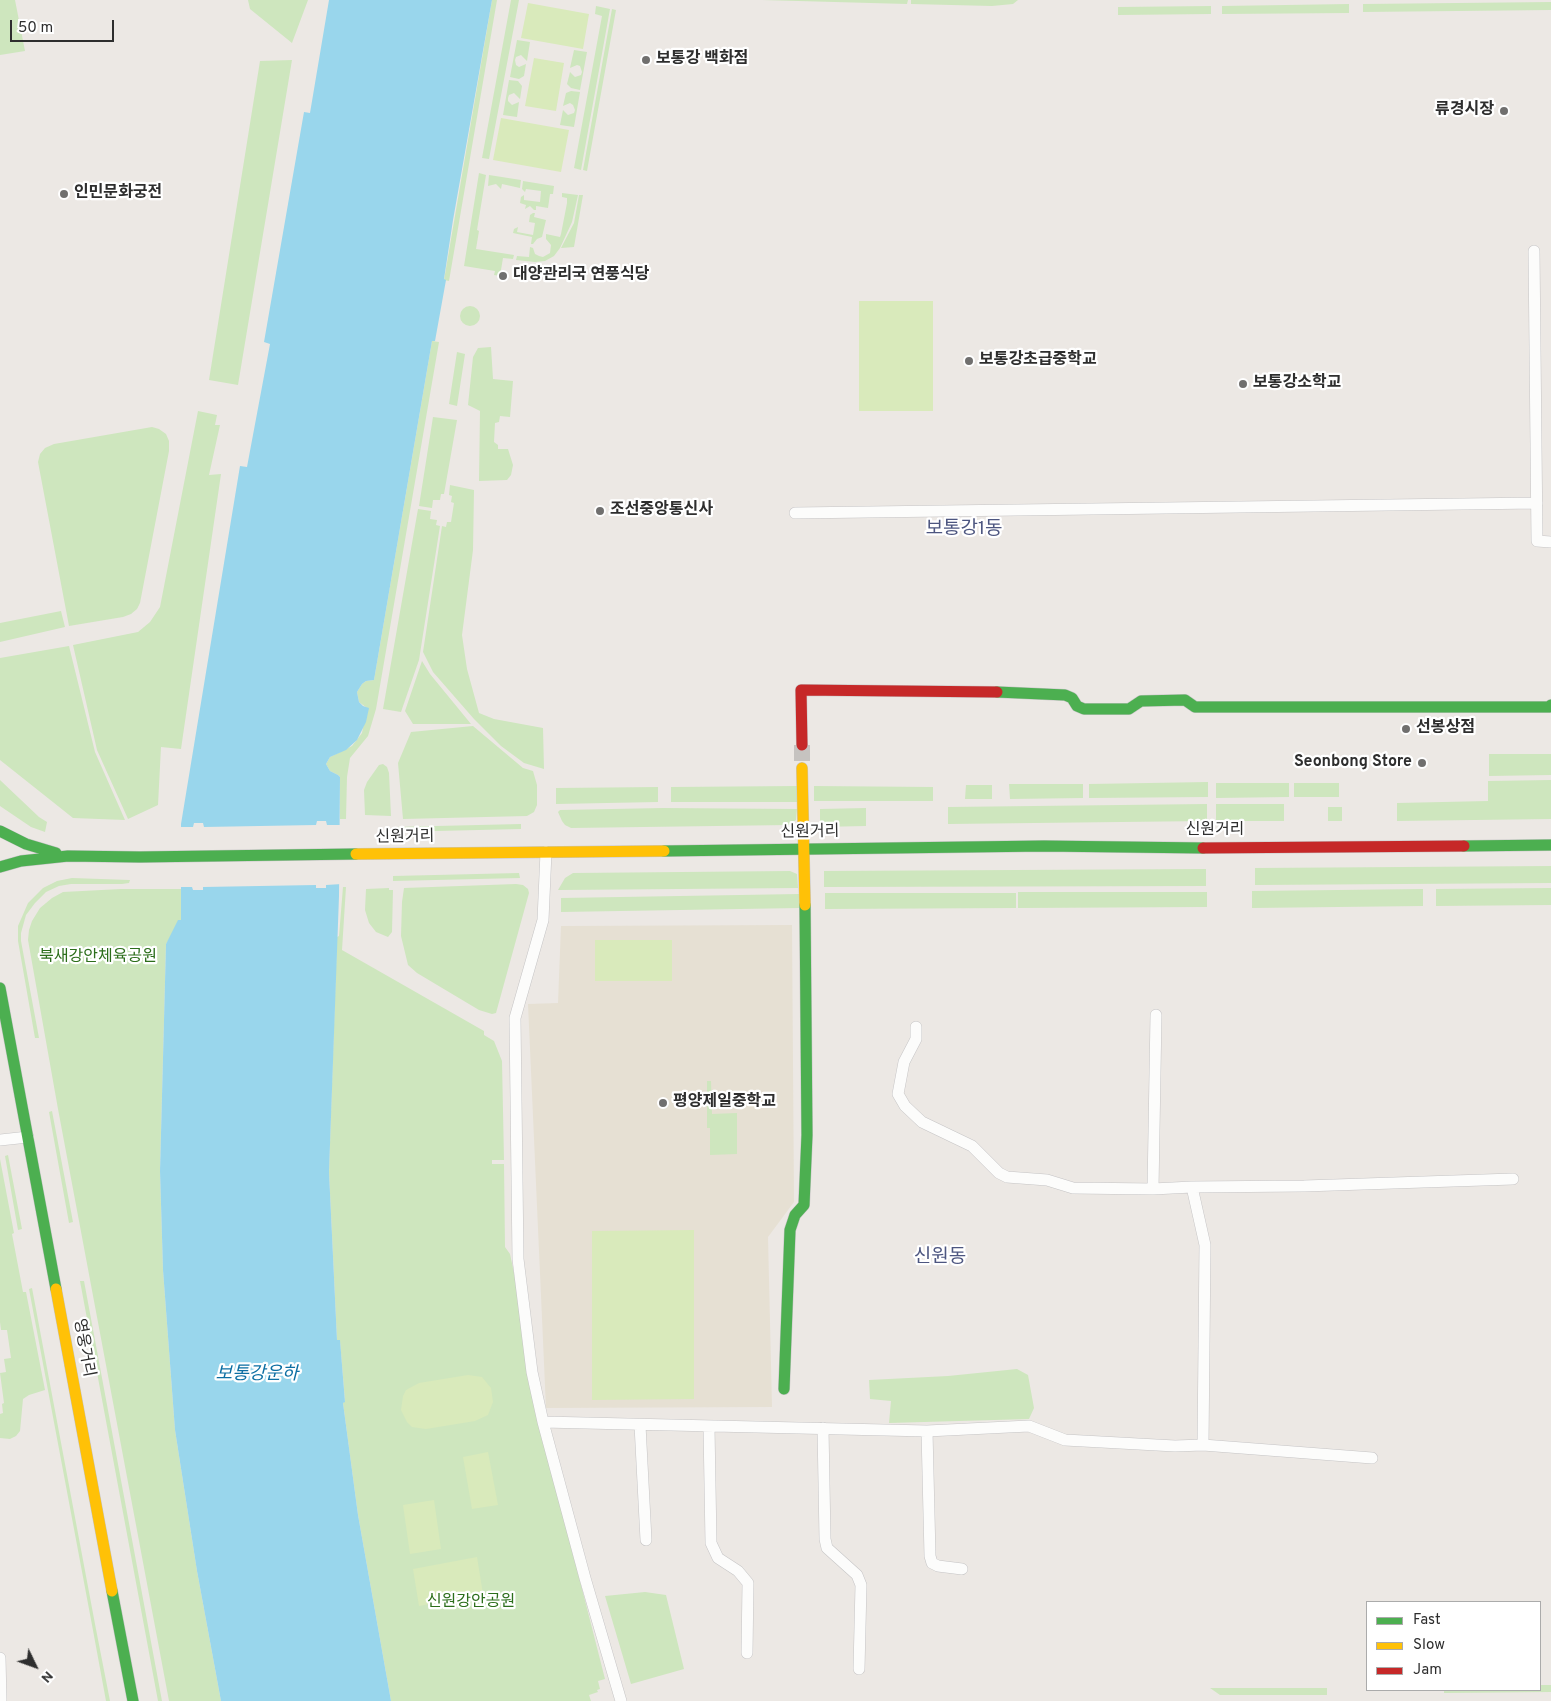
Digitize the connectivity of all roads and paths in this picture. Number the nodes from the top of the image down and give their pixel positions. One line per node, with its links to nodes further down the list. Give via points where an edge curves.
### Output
1 (1534, 251): 2 (street)
2 (1537, 503): 3 (street); 4 (street, via 1537,541)
3 (795, 513)
4 (1551, 542)
5 (1551, 705): 6 (main road, via 1196,707 1185,700 1150,700 1129,709 1084,709 1065,695 801,690)
6 (802, 744)
7 (802, 768): 10 (main road)
8 (0, 831): 12 (main road, 신원거리, via 26,844)
9 (1551, 845): 10 (main road, 신원거리)
10 (803, 850): 11 (main road, 신원거리); 23 (main road, via 807,1135 804,1205 794,1215 790,1230)
11 (546, 852): 12 (main road, 신원거리); 24 (street, via 543,920 515,1018 518,1259 532,1372)
12 (68, 856): 13 (main road, 신원거리, via 21,861)
13 (0, 867)
14 (0, 988): 15 (main road, 영웅거리)
15 (1, 1000): 18 (main road, 영웅거리)
16 (1156, 1015): 22 (street)
17 (916, 1027): 22 (street, via 916,1039 904,1062 898,1094 922,1122 972,1146 1007,1177 1047,1180 1073,1188)
18 (28, 1137): 19 (street); 37 (main road, 영웅거리)
19 (0, 1140)
20 (1513, 1178): 21 (street, via 1304,1186)
21 (1192, 1186): 22 (street); 29 (street, via 1205,1245)
22 (1153, 1189)
23 (784, 1388)
24 (542, 1422): 25 (street); 38 (street, via 584,1578)
25 (640, 1425): 26 (street); 31 (street)
26 (709, 1427): 27 (street); 33 (street, via 711,1543 718,1558 738,1571 748,1583)
27 (823, 1428): 28 (street); 35 (street, via 825,1539 827,1548 857,1575 861,1585)
28 (927, 1431): 29 (street, via 1029,1426 1065,1440); 32 (street, via 930,1556 932,1563 938,1566)
29 (1203, 1445): 30 (street)
30 (1372, 1458)
31 (646, 1540)
32 (962, 1569)
33 (747, 1653)
34 (0, 1658): 36 (street)
35 (859, 1669)
36 (1, 1701)
37 (133, 1701)
38 (622, 1701)

